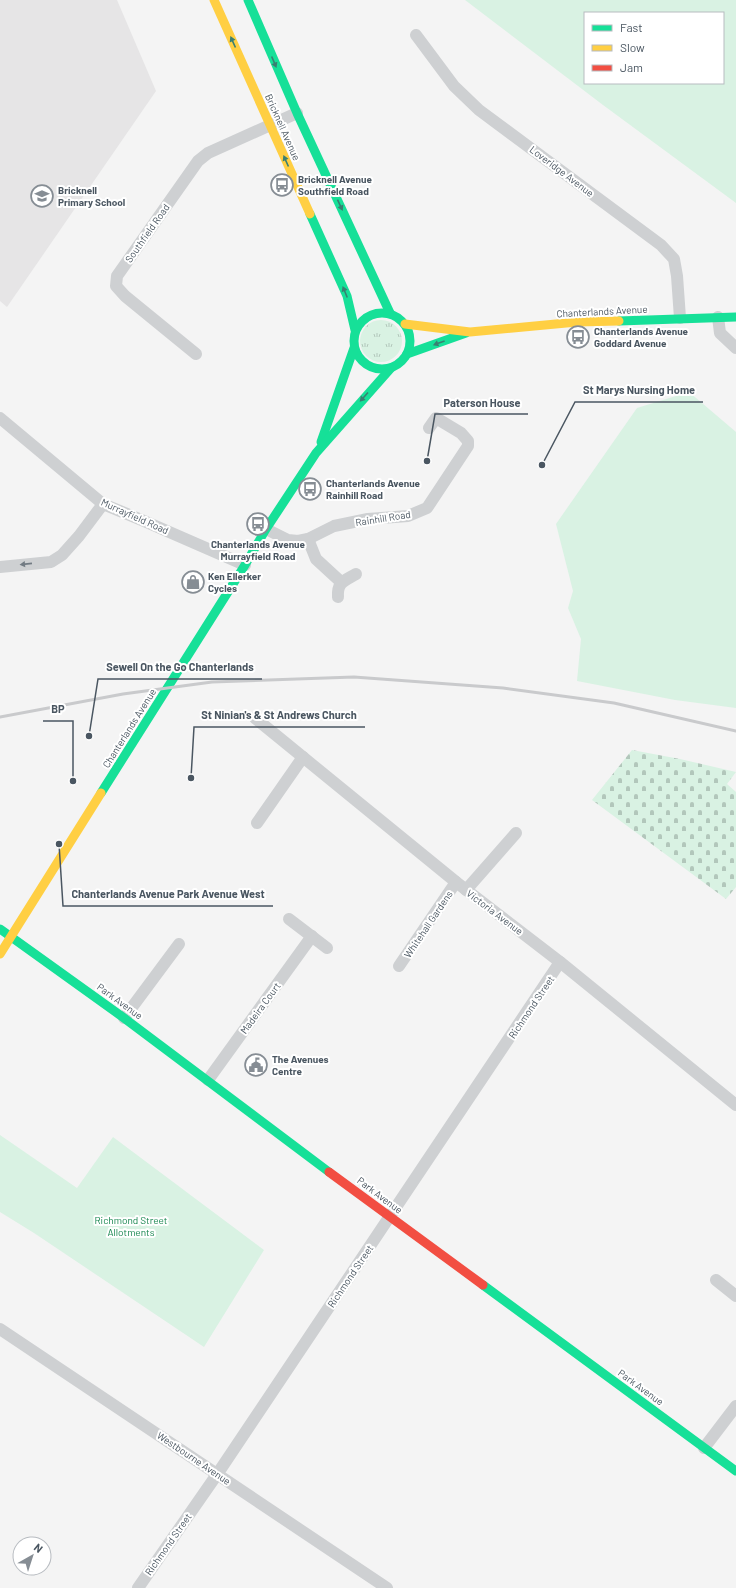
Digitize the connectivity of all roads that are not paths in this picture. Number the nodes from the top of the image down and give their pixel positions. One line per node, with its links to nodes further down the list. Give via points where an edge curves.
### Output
1 (214, 0): 5 (street, Bricknell Avenue, one-way to 1)
2 (248, 0): 4 (street, Bricknell Avenue, one-way to 4)
3 (416, 35): 9 (street, Loveridge Avenue, via 454,86 480,110 661,245 674,259)
4 (297, 113): 5 (street, Southfield Road); 6 (street, Bricknell Avenue, one-way to 6)
5 (270, 125): 11 (street, Bricknell Avenue, one-way to 5, via 347,296); 15 (street, Southfield Road, via 208,153 198,161 117,276 116,286 125,296)
6 (390, 314): 10 (street); 11 (street, via 376,313 363,319)
7 (718, 317): 8 (street, Chanterlands Avenue); 9 (street, Chanterlands Avenue); 14 (street, via 720,333)
8 (736, 317)
9 (680, 318): 12 (street, Chanterlands Avenue, via 577,322)
10 (405, 324): 12 (street, Chanterlands Avenue); 16 (street, via 410,339)
11 (355, 330): 13 (street)
12 (470, 332): 16 (street, Chanterlands Avenue, one-way to 16)
13 (354, 348): 17 (street, via 361,360 378,369); 20 (street, Chanterlands Avenue)
14 (736, 348)
15 (196, 354)
16 (407, 354): 17 (street, via 400,363)
17 (391, 368): 20 (street, Chanterlands Avenue, one-way to 20)
18 (0, 418): 21 (street, Murrayfield Road)
19 (428, 428): 23 (street, Rainhill Road, via 436,418 461,433 468,441 468,446 427,508 408,516 368,519 334,526)
20 (316, 453): 22 (street, Chanterlands Avenue)
21 (103, 504): 24 (street, Murrayfield Road); 25 (street, one-way to 25, via 62,555 51,562)
22 (266, 529): 23 (street, Rainhill Road, via 288,540); 24 (street, Chanterlands Avenue)
23 (308, 539): 27 (street, via 316,559)
24 (245, 565): 37 (street, Chanterlands Avenue)
25 (0, 567)
26 (356, 574): 27 (street)
27 (341, 582): 28 (street)
28 (338, 598)
29 (256, 718): 30 (street, Victoria Avenue)
30 (302, 757): 31 (street); 33 (street, Victoria Avenue)
31 (257, 823)
32 (516, 833): 34 (street)
33 (456, 882): 34 (street, Victoria Avenue); 43 (street, Whitehall Gardens)
34 (466, 890): 42 (street, Victoria Avenue)
35 (289, 919): 38 (street)
36 (0, 929): 37 (street, Park Avenue)
37 (12, 936): 41 (street, Chanterlands Avenue); 44 (street, Park Avenue)
38 (312, 936): 40 (street); 45 (street, Madeira Court)
39 (179, 944): 44 (street)
40 (327, 948)
41 (0, 954)
42 (560, 962): 46 (street, Victoria Avenue); 47 (street, Richmond Street)
43 (400, 966)
44 (124, 1018): 45 (street, Park Avenue)
45 (208, 1080): 47 (street, Park Avenue)
46 (736, 1105)
47 (390, 1217): 52 (street, Park Avenue); 54 (street, Richmond Street)
48 (716, 1280): 49 (street)
49 (736, 1296)
50 (0, 1329): 54 (street, Westbourne Avenue)
51 (736, 1406): 52 (street)
52 (704, 1448): 53 (street, Park Avenue)
53 (736, 1471)
54 (218, 1473): 55 (street, Richmond Street); 56 (street, Westbourne Avenue)
55 (138, 1588)
56 (387, 1588)

